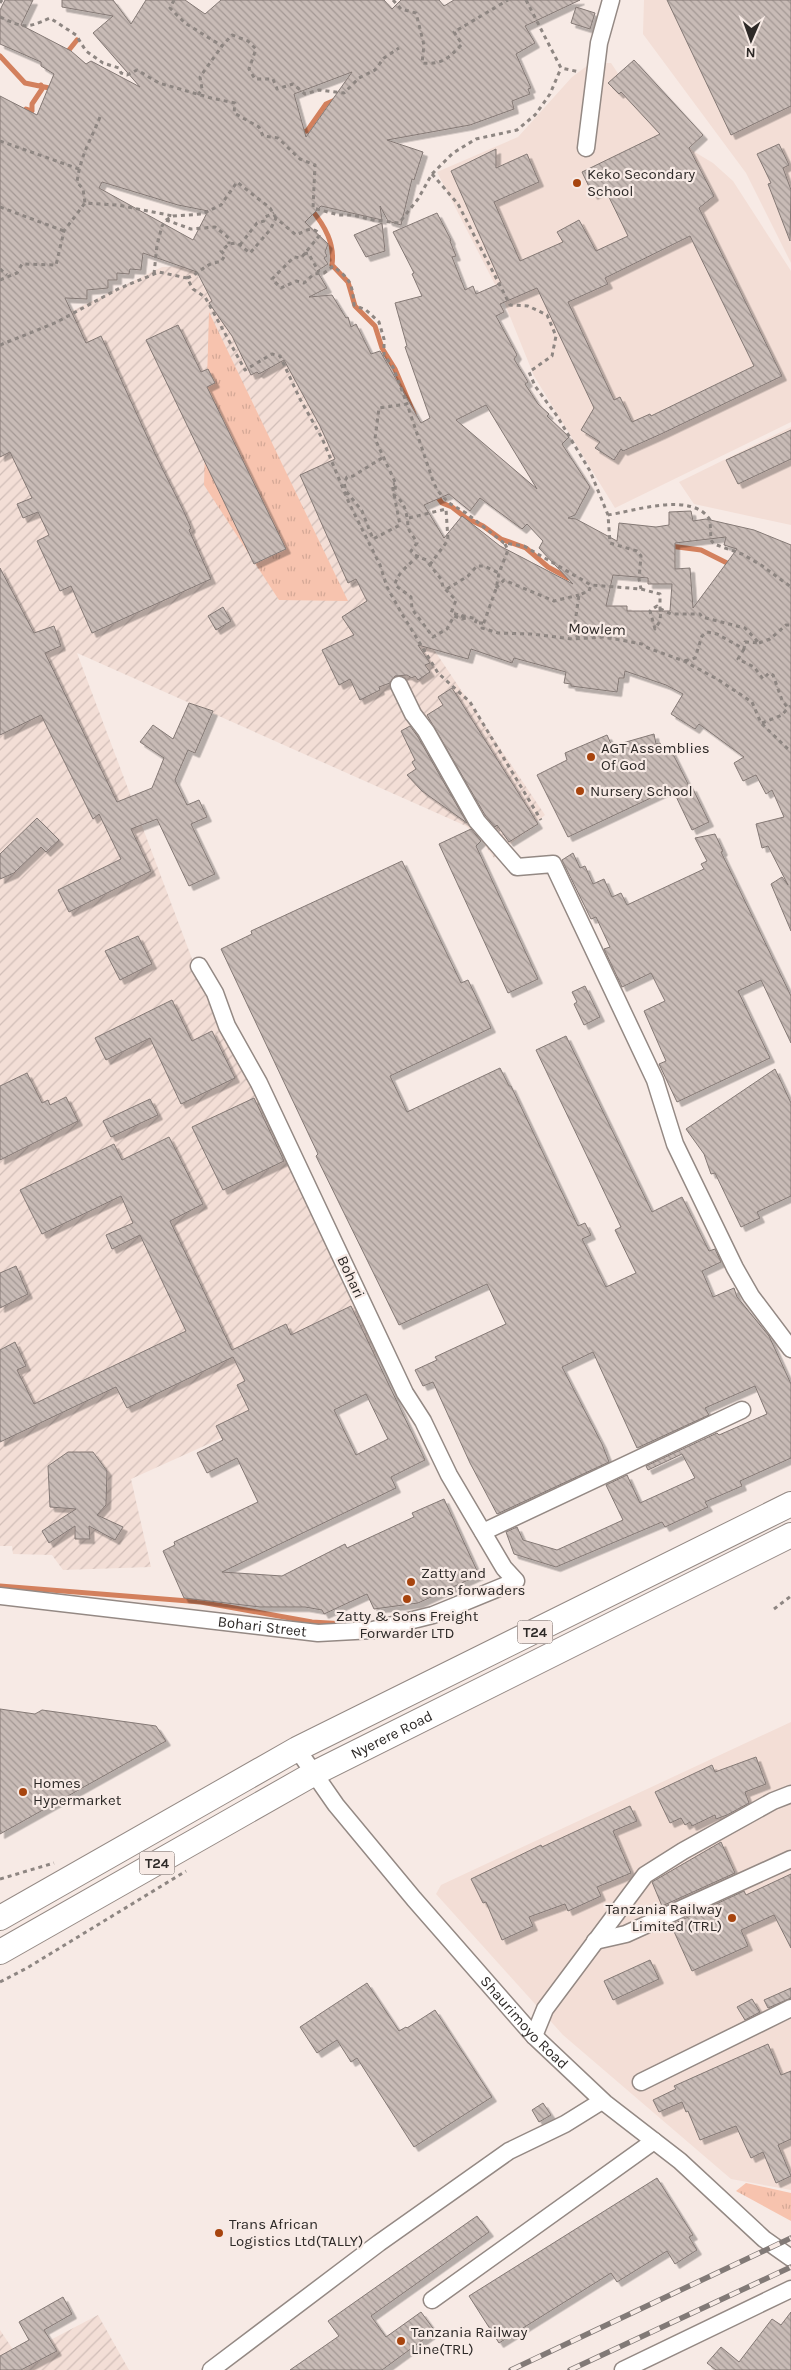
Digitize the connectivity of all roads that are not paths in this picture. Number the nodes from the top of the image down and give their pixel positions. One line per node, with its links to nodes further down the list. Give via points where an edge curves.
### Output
1 (611, 0): 2 (street, via 599,43)
2 (586, 148)
3 (399, 685): 5 (street, via 477,821 517,867 553,864 655,1080 675,1144 735,1268 751,1296)
4 (199, 966): 8 (street, Bohari, via 259,1083 405,1392)
5 (791, 1349)
6 (742, 1410): 8 (street)
7 (791, 1504): 12 (highway, Nyerere Road / T24)
8 (483, 1532): 10 (street, Bohari, via 504,1568)
9 (786, 1542): 13 (highway, Nyerere Road / T24)
10 (516, 1581): 11 (street, Bohari Street, via 434,1615 374,1630 318,1633)
11 (0, 1596)
12 (297, 1749): 13 (street, Shaurimoyo Road); 16 (highway, Nyerere Road / T24)
13 (313, 1774): 18 (highway, Nyerere Road / T24); 20 (street, Shaurimoyo Road, via 414,1899)
14 (791, 1794): 17 (street, via 683,1851 646,1875)
15 (791, 1859): 17 (street, via 626,1934)
16 (0, 1918)
17 (595, 1941): 20 (street, via 545,2009)
18 (0, 1952)
19 (791, 2008): 21 (street)
20 (534, 2036): 22 (street, Shaurimoyo Road)
21 (641, 2082)
22 (602, 2100): 23 (street, Shaurimoyo Road); 27 (street, via 565,2124 509,2151 379,2243)
23 (654, 2141): 24 (street, Shaurimoyo Road, via 764,2239); 26 (street)
24 (791, 2258)
25 (791, 2289): 28 (street)
26 (432, 2300)
27 (211, 2370)
28 (624, 2370)

